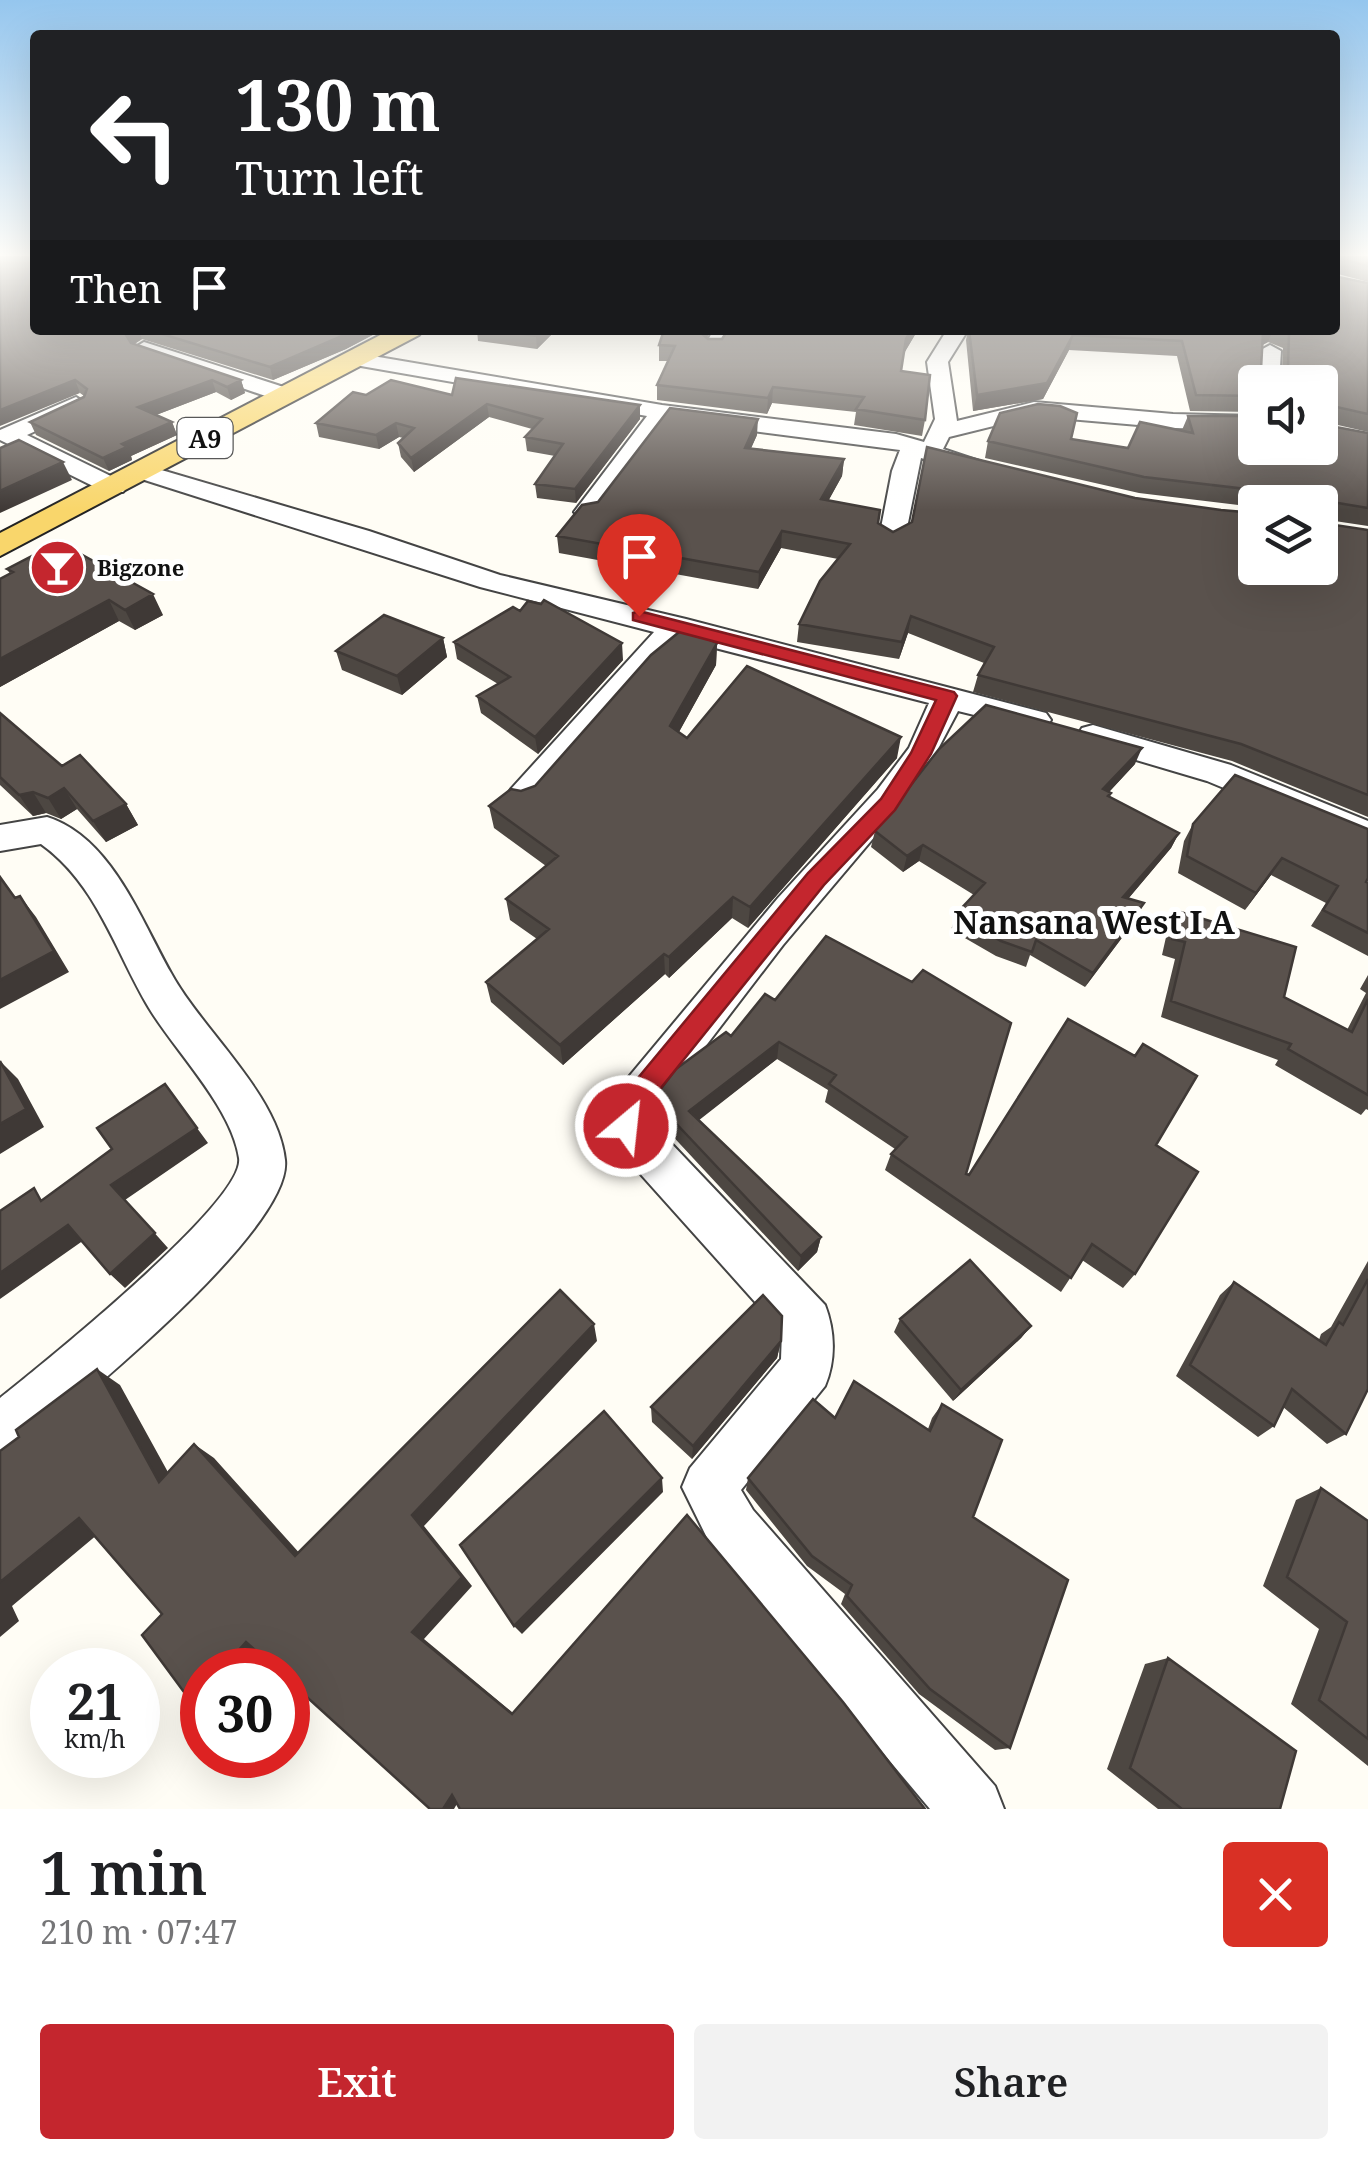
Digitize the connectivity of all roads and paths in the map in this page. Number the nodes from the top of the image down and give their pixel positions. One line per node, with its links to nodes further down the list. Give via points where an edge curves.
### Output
1 (388, 341): 5 (main road, A9)
2 (947, 341): 11 (street, via 935,377 947,419)
3 (144, 348): 7 (street)
4 (1270, 352): 6 (street)
5 (355, 359): 7 (main road, A9); 9 (street)
6 (1269, 365)
7 (288, 396): 12 (main road, A9)
8 (78, 403): 14 (street, via 8,435)
9 (662, 412): 11 (street); 15 (street)
10 (1238, 422): 11 (street, via 1034,409)
11 (929, 442): 13 (street, via 971,466); 16 (street, via 904,471)
12 (141, 471): 14 (main road, A9); 18 (street, via 490,580)
13 (1005, 474)
14 (114, 487): 17 (main road, A9)
15 (588, 512)
16 (892, 538)
17 (0, 546)
18 (676, 625): 19 (street); 20 (street)
19 (947, 696): 21 (street, via 1219,773); 24 (street, via 888,804 816,879 642,1092 628,1110 626,1126 807,1323 807,1368 708,1488 718,1508)
20 (524, 797)
21 (1368, 835)
22 (0, 838): 23 (street, via 47,830 101,880 163,996 248,1119 263,1161 255,1192 227,1226 111,1341)
23 (0, 1432)
24 (972, 1809)

